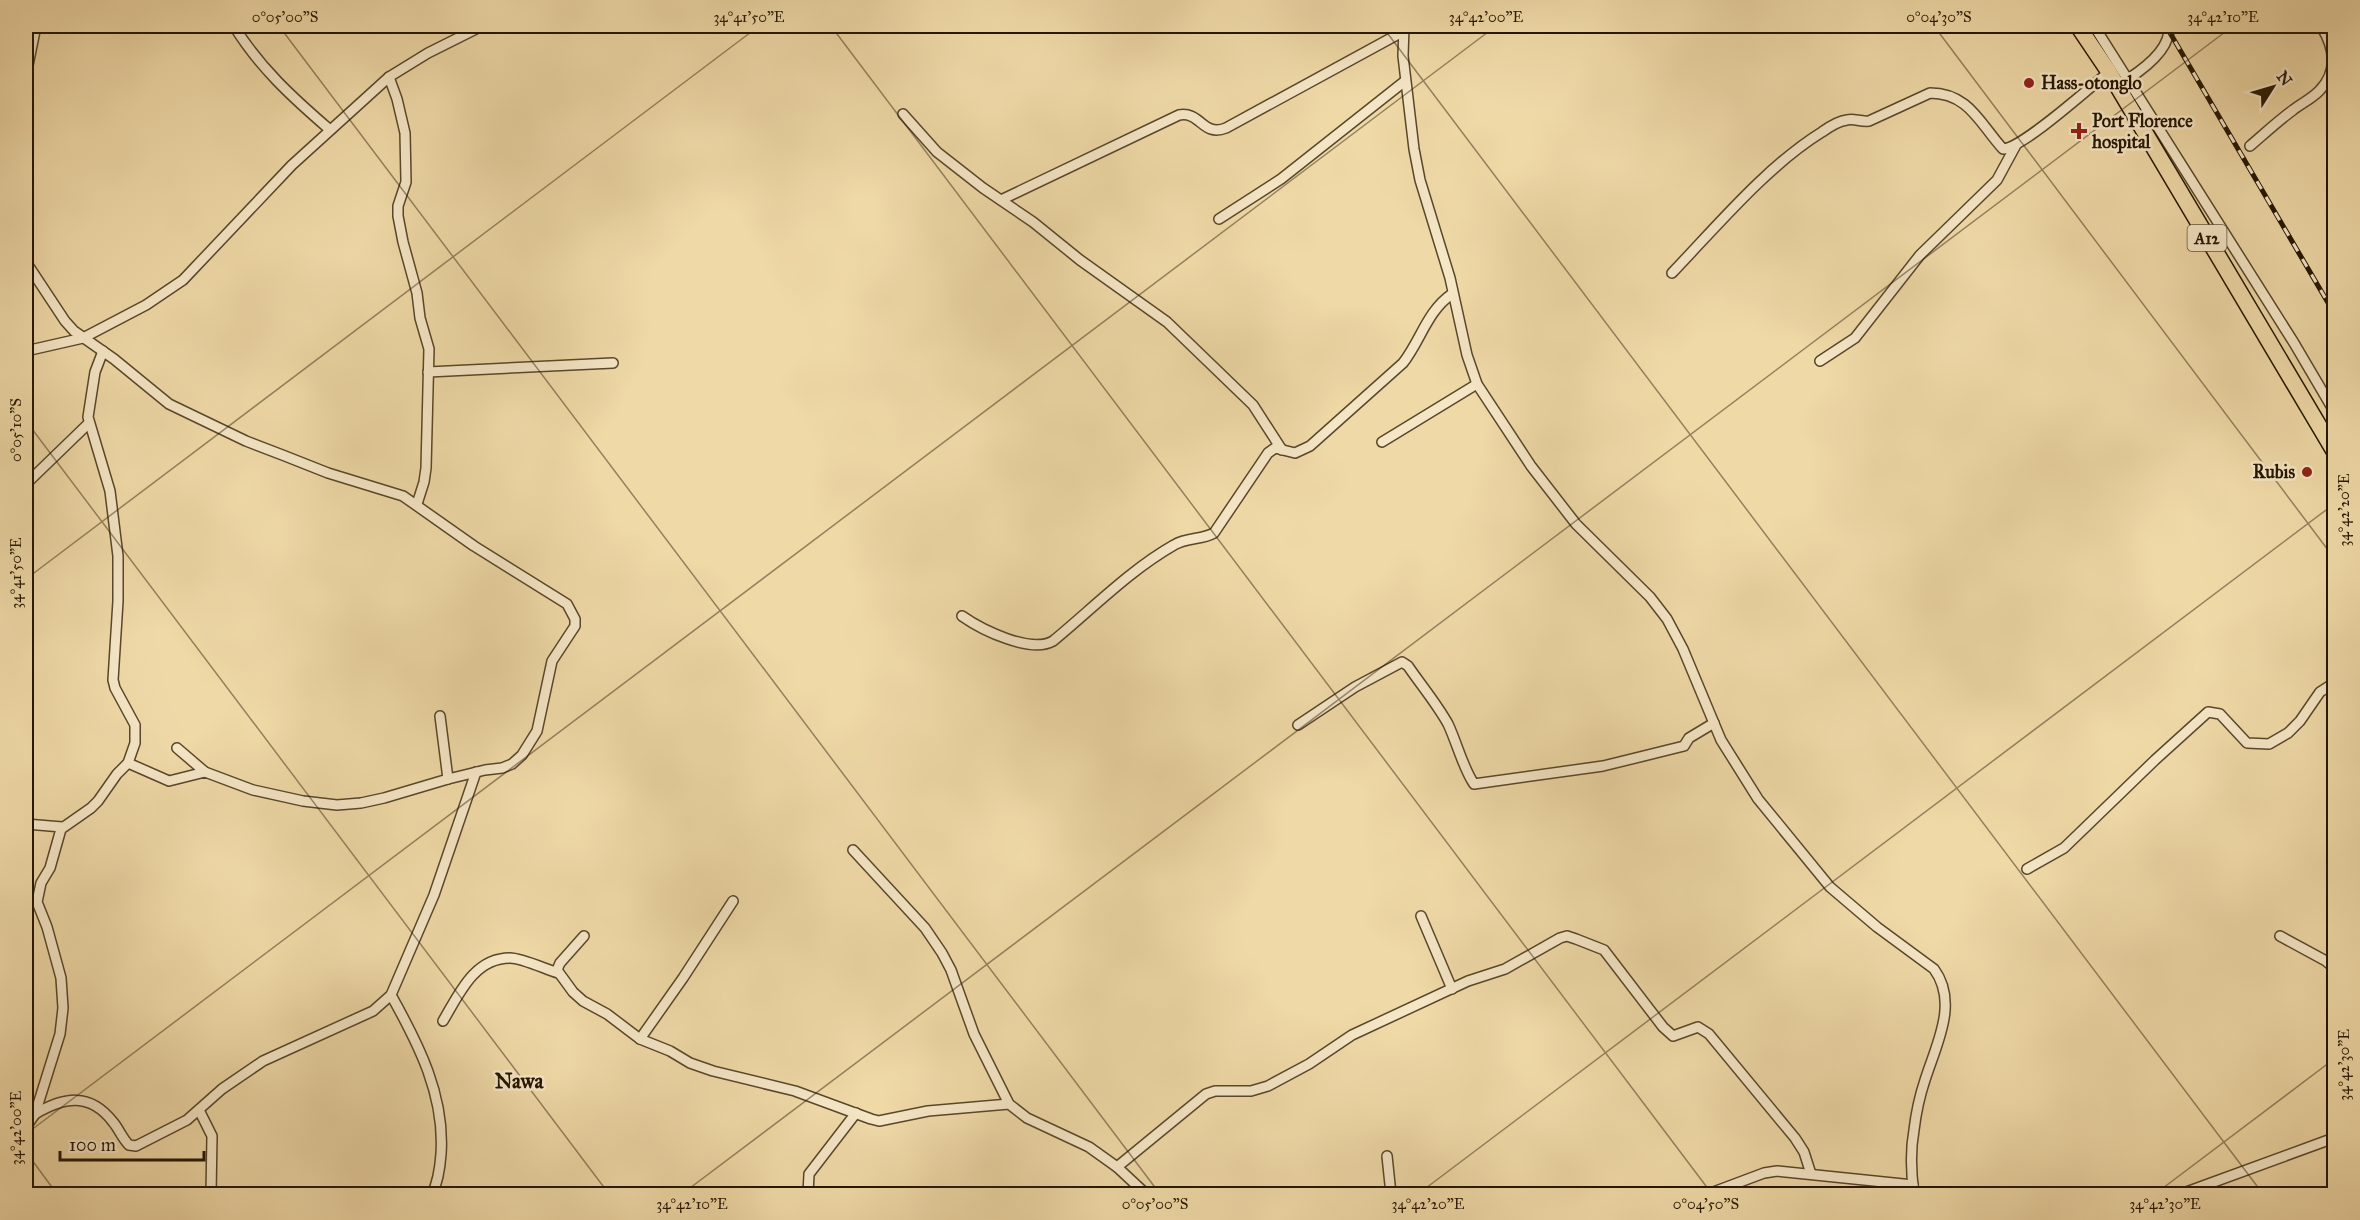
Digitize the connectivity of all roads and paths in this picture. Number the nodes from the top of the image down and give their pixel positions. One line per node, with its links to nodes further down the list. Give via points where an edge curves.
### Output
1 (36, 26): 11 (street)
2 (234, 26): 17 (street, via 282,88)
3 (2078, 26): 9 (highway, A12)
4 (2094, 26): 13 (street)
5 (2169, 26): 13 (street, via 2157,54)
6 (2321, 26): 10 (street, via 2331,43)
7 (475, 27): 12 (street)
8 (1404, 28): 14 (street); 20 (street, via 1226,128 1214,131 1193,116 1179,115)
9 (2109, 72): 15 (highway, A12); 18 (street)
10 (2332, 74): 19 (street, via 2319,92)
11 (26, 75)
12 (389, 77): 17 (street); 30 (street, via 405,133 406,182 398,216 428,341)
13 (2128, 80): 15 (street); 32 (street)
14 (1405, 81): 21 (street, via 1281,178); 24 (street, via 1420,180)
15 (2127, 103): 36 (highway, A12)
16 (903, 114): 20 (street, via 932,148)
17 (329, 129): 25 (street, via 183,280 146,305)
18 (2016, 145): 23 (street, via 2003,149 1966,104 1940,93 1930,93 1869,121 1848,119 1804,143 1747,194); 28 (street, via 1996,180 1920,255 1855,338)
19 (2250, 147)
20 (1001, 200): 35 (street, via 1167,322 1253,405)
21 (1219, 219)
22 (26, 262): 25 (street, via 65,321)
23 (1672, 273)
24 (1452, 294): 31 (street); 35 (street, via 1434,309 1403,363 1310,446 1295,453)
25 (83, 338): 26 (street); 27 (street)
26 (26, 351)
27 (104, 351): 33 (street, via 95,372); 38 (street, via 154,393 185,412 246,441 328,473 396,493)
28 (1820, 361)
29 (613, 363): 30 (street)
30 (428, 372): 38 (street, via 426,468)
31 (1477, 384): 34 (street); 42 (street, via 1531,466 1576,524 1667,619)
32 (2334, 411)
33 (89, 423): 37 (street); 45 (street, via 112,501 118,556 113,680 135,725 135,743)
34 (1382, 442)
35 (1282, 450): 39 (street, via 1275,448 1268,453 1214,533 1171,546 1046,646 1029,646 980,628)
36 (2334, 451)
37 (26, 484)
38 (417, 504): 47 (street, via 474,546 567,604 575,619 575,626 552,661 531,743 512,764)
39 (962, 616)
40 (2334, 683): 52 (street, via 2320,692 2288,734 2269,744 2247,743 2220,714 2208,712 2064,848)
41 (440, 716): 48 (street)
42 (1714, 723): 43 (street, via 1689,738 1684,746 1603,766 1474,784 1446,722 1402,662); 73 (street, via 1758,799 1830,887 1941,978 1946,1002 1944,1020 1914,1129 1910,1166)
43 (1298, 725)
44 (177, 748): 46 (street)
45 (128, 764): 46 (street, via 169,781); 50 (street, via 91,808)
46 (205, 772): 48 (street, via 253,790 337,805 384,798)
47 (476, 772): 48 (street); 60 (street, via 434,895)
48 (448, 779)
49 (26, 824): 50 (street)
50 (62, 827): 66 (street, via 37,902 61,978 63,1008 60,1034)
51 (853, 850): 63 (street, via 925,928 942,953 974,1034)
52 (2026, 868)
53 (733, 901): 62 (street)
54 (1421, 916): 59 (street)
55 (584, 936): 58 (street, via 560,963)
56 (2280, 936): 57 (street)
57 (2334, 968)
58 (558, 973): 61 (street, via 511,957 488,961 470,976); 62 (street, via 583,1001)
59 (1452, 989): 70 (street, via 1352,1035 1268,1086 1206,1094); 71 (street, via 1506,969 1567,936 1604,950 1668,1033 1680,1035 1698,1027 1709,1034 1795,1138)
60 (391, 995): 64 (street, via 373,1011 264,1061); 75 (street, via 432,1079 439,1108 440,1171)
61 (443, 1021)
62 (640, 1039): 65 (street, via 713,1071 795,1091)
63 (1009, 1104): 65 (street, via 879,1120); 70 (street, via 1027,1118 1089,1147)
64 (199, 1110): 66 (street, via 133,1147 92,1103 54,1103); 74 (street, via 212,1136)
65 (856, 1113): 76 (street, via 809,1174)
66 (35, 1114): 67 (street)
67 (26, 1127)
68 (2334, 1138): 80 (street)
69 (1387, 1156): 78 (street)
70 (1117, 1167): 77 (street)
71 (1811, 1174): 72 (street, via 1771,1171); 73 (street)
72 (1732, 1190): 79 (street)
73 (1914, 1190)
74 (211, 1194)
75 (432, 1194)
76 (808, 1194)
77 (1146, 1194)
78 (1391, 1194)
79 (1708, 1194)
80 (2181, 1194)

